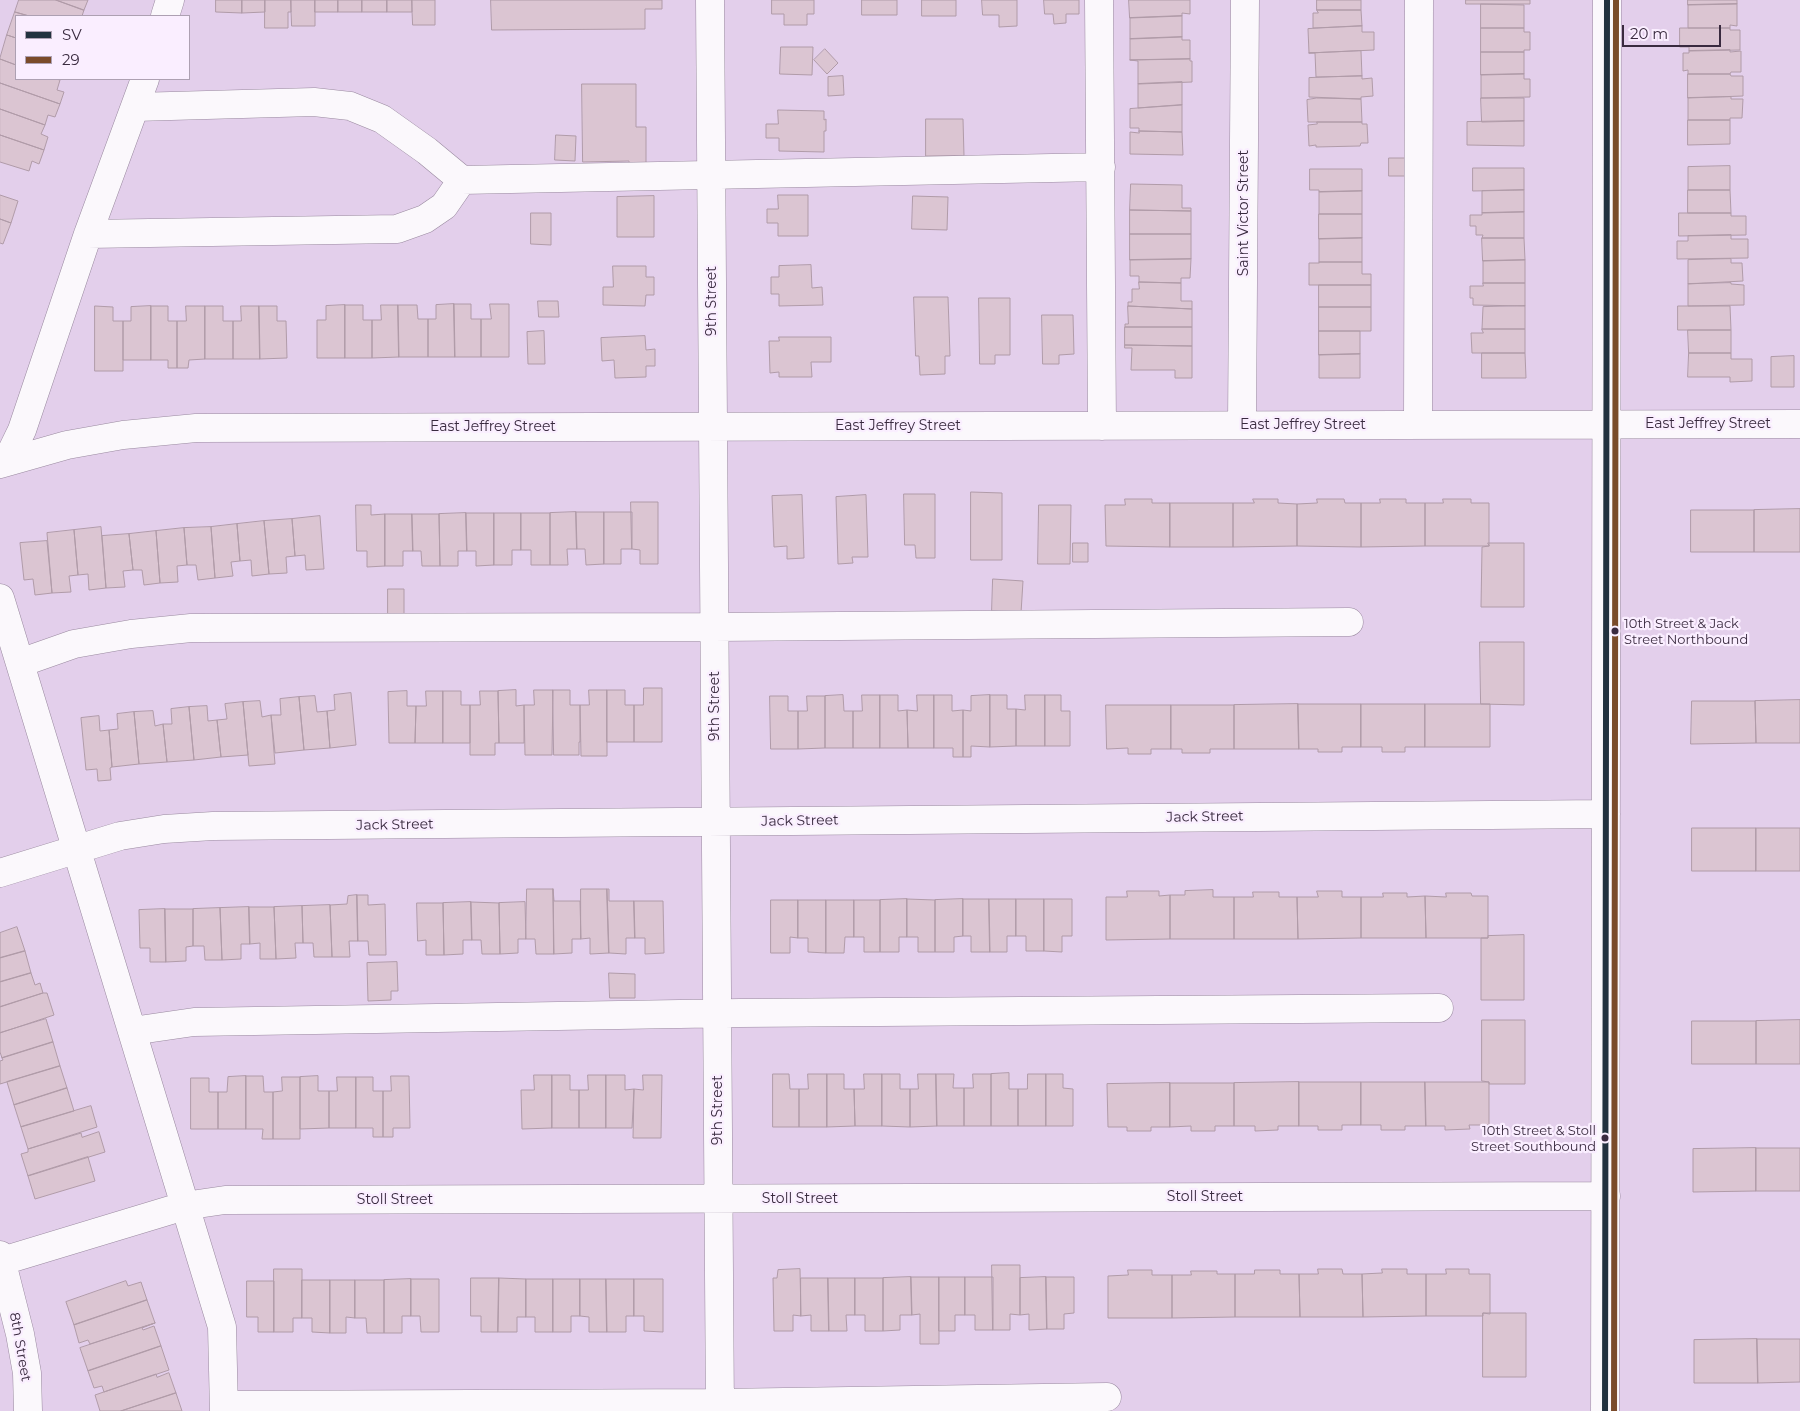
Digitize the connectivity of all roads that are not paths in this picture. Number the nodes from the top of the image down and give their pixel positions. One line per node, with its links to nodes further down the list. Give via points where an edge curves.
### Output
1 (170, 0): 7 (street)
2 (710, 0): 11 (street, 9th Street)
3 (1099, 0): 10 (street)
4 (1245, 0): 15 (street, Saint Victor Street)
5 (1419, 0): 16 (street)
6 (1606, 0): 17 (street)
7 (165, 15)
8 (145, 80): 9 (street)
9 (135, 107): 12 (street, via 314,102 350,106 382,119); 13 (street)
10 (1101, 166): 11 (street); 19 (street)
11 (711, 174): 12 (street); 18 (street, 9th Street)
12 (462, 180): 13 (street, via 444,206 425,219 397,229)
13 (88, 234): 20 (street, via 22,430)
14 (1800, 424): 17 (street, East Jeffrey Street)
15 (1242, 425): 16 (street, East Jeffrey Street); 19 (street, East Jeffrey Street)
16 (1418, 425): 17 (street, East Jeffrey Street)
17 (1606, 425): 25 (street)
18 (713, 426): 19 (street, East Jeffrey Street); 20 (street, East Jeffrey Street, via 196,428 123,434); 23 (street, 9th Street)
19 (1102, 426)
20 (4, 462)
21 (0, 598): 24 (street)
22 (1349, 622): 23 (street)
23 (714, 627): 24 (street, via 191,628 74,644); 26 (street, 9th Street)
24 (20, 662): 27 (street)
25 (1606, 814): 26 (street, Jack Street); 32 (street)
26 (715, 822): 27 (street, Jack Street, via 203,827 120,836); 30 (street, 9th Street)
27 (76, 849): 28 (street, Jack Street); 31 (street)
28 (0, 873)
29 (1439, 1008): 30 (street)
30 (718, 1014): 31 (street, via 194,1022); 33 (street, 9th Street)
31 (132, 1032): 34 (street)
32 (1606, 1196): 33 (street, Stoll Street); 40 (street)
33 (718, 1199): 34 (street, Stoll Street, via 225,1200); 37 (street, 9th Street)
34 (184, 1206): 35 (street, Stoll Street); 38 (street, via 222,1327)
35 (1, 1258): 39 (street, 8th Street, via 27,1373)
36 (1107, 1397): 37 (street)
37 (720, 1407): 38 (street)
38 (224, 1408)
39 (28, 1411)
40 (1605, 1411)

